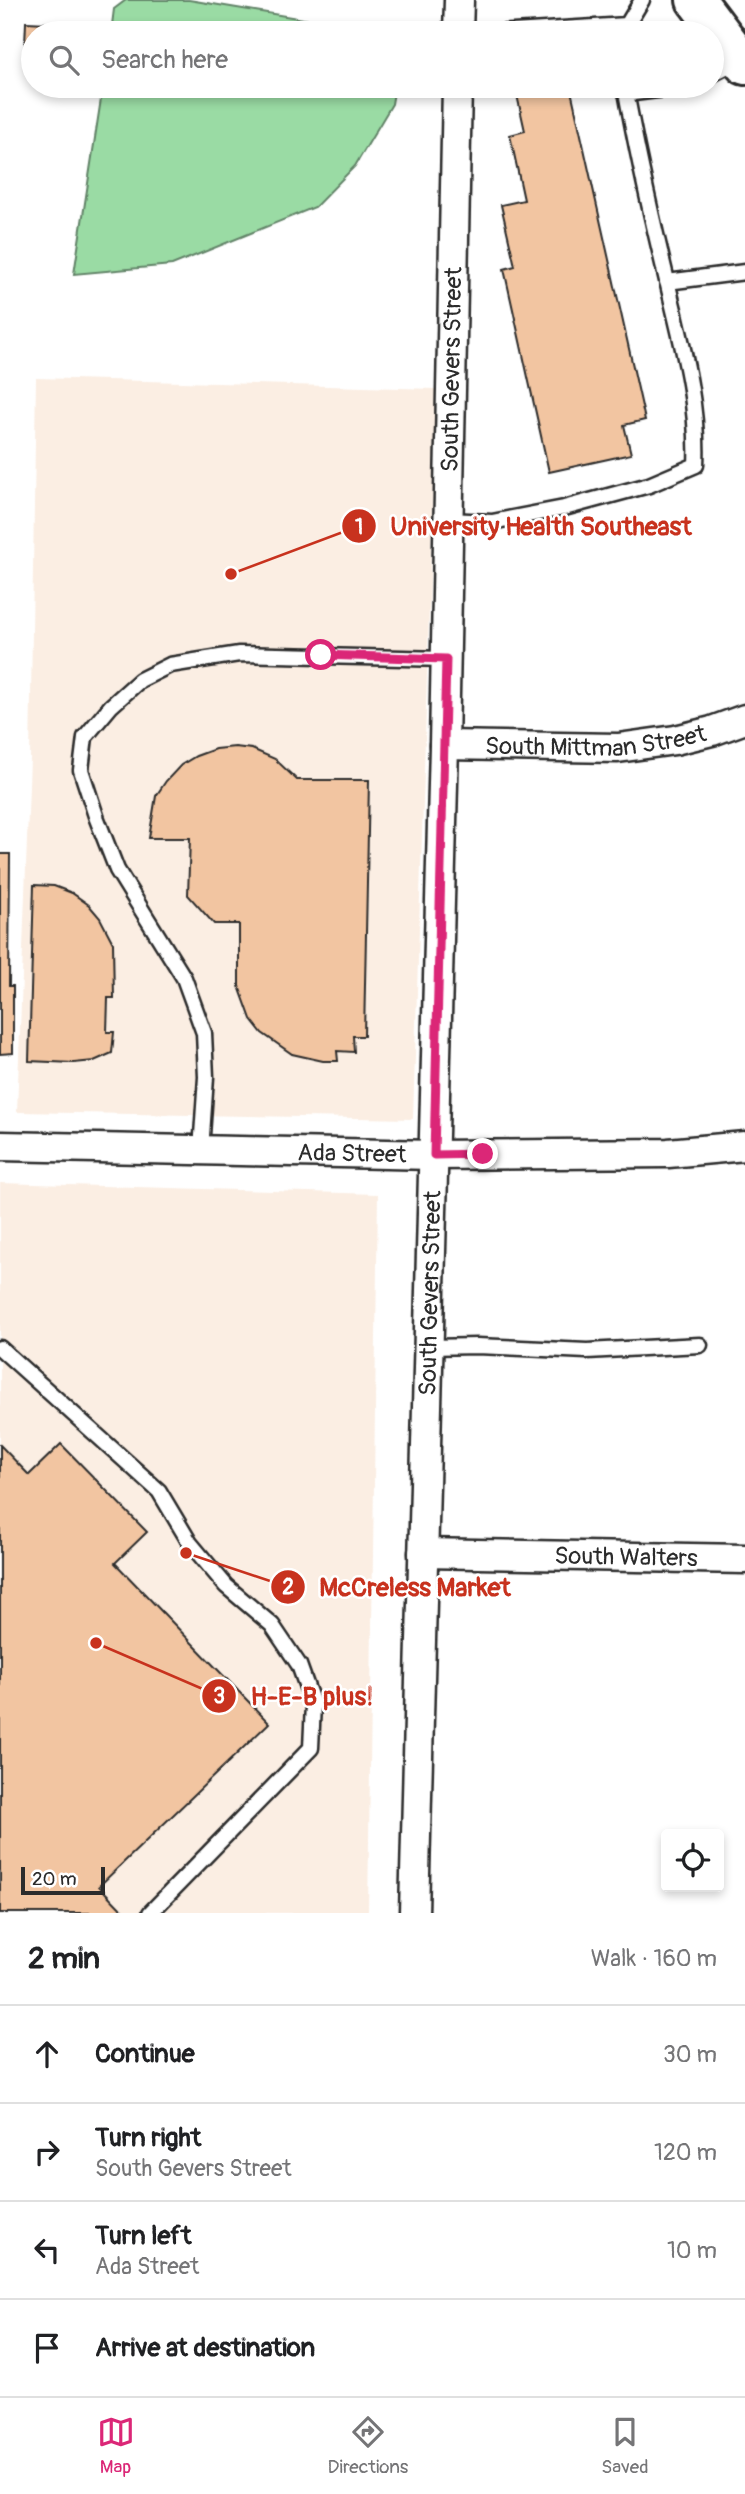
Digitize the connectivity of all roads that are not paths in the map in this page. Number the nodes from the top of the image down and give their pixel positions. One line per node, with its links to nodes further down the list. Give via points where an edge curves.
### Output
1 (459, 0): 4 (street)
2 (642, 0): 5 (lane)
3 (696, 0): 6 (main road)
4 (458, 21)
5 (630, 21)
6 (707, 21)
7 (457, 98): 11 (street, South Gevers Street)
8 (627, 98): 10 (lane)
9 (745, 271): 10 (lane)
10 (667, 282): 11 (lane, via 685,355 698,438 696,465 649,485 565,508 492,522)
11 (448, 520): 12 (street, South Gevers Street)
12 (446, 659): 14 (street, South Gevers Street); 17 (lane, via 239,654 170,665 140,680 85,737 81,770 117,870 184,978 204,1033)
13 (745, 719): 14 (street, South Mittman Street, via 675,740 618,748)
14 (444, 745): 18 (street, South Gevers Street)
15 (0, 1146): 17 (street, Ada Street)
16 (745, 1146): 18 (street, Ada Street, via 668,1153)
17 (201, 1150): 18 (street, Ada Street)
18 (434, 1155): 20 (street, South Gevers Street)
19 (700, 1345): 20 (lane, via 587,1351)
20 (429, 1347): 22 (street, South Gevers Street)
21 (0, 1348): 24 (lane, via 159,1491 197,1551 226,1586 272,1625 299,1665 313,1704 311,1748)
22 (423, 1553): 23 (street, South Walters); 25 (street, South Gevers Street)
23 (745, 1559)
24 (150, 1913)
25 (414, 1913)

